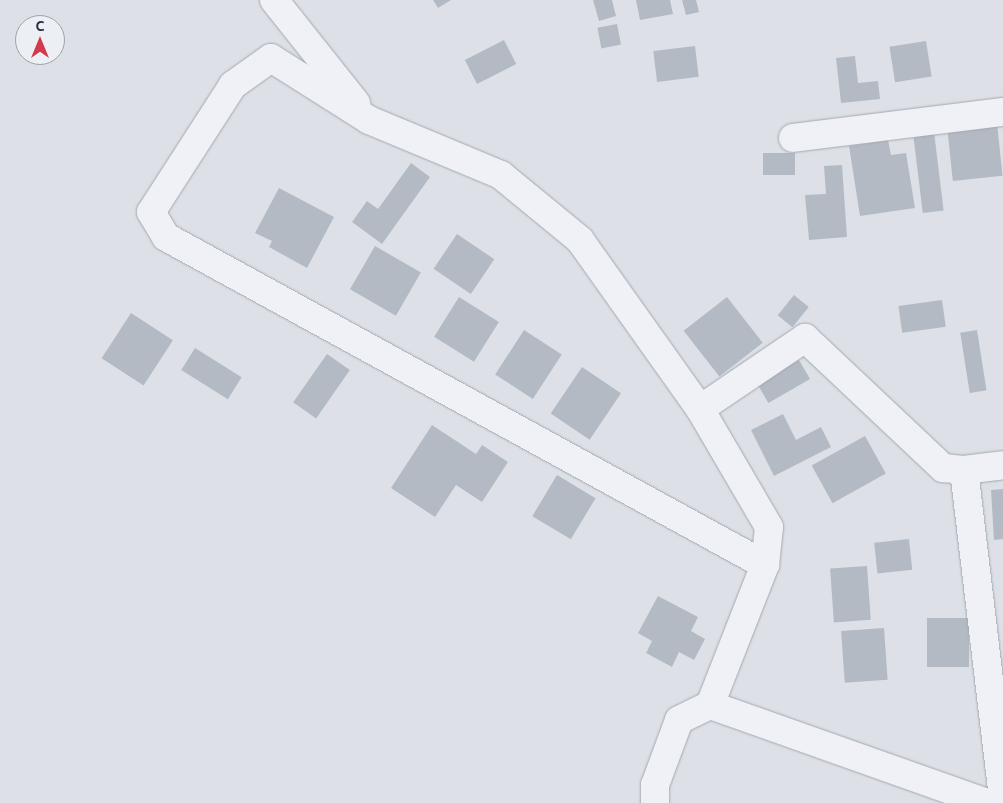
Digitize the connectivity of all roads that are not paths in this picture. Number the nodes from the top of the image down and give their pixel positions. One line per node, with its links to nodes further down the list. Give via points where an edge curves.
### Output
1 (274, 0): 3 (street)
2 (1003, 112): 4 (street)
3 (369, 120): 5 (street, via 501,175 580,240); 8 (street, via 271,58 232,85 151,212 166,237)
4 (793, 138)
5 (700, 408): 7 (street, via 805,338 943,468); 8 (street, via 769,527)
6 (1003, 464): 7 (street)
7 (964, 470): 10 (street)
8 (765, 564): 9 (street)
9 (710, 705): 11 (street, via 679,720 655,785); 12 (street)
10 (1003, 799)
11 (655, 803)
12 (987, 803)

